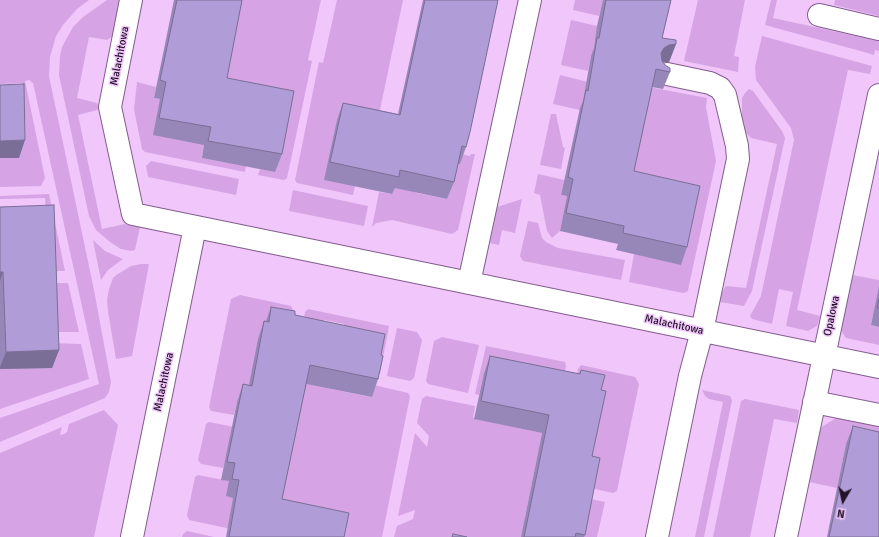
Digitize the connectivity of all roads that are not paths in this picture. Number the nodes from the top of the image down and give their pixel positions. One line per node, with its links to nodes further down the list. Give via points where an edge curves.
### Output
1 (131, 0): 7 (street, Malachitowa, via 110,107 133,214)
2 (530, 0): 8 (street)
3 (819, 15): 4 (street)
4 (879, 28)
5 (667, 74): 9 (street, via 710,83 720,88 725,94 737,146 736,170)
6 (879, 95): 10 (street, Opalowa)
7 (195, 227): 8 (street, Malachitowa); 14 (street, Malachitowa)
8 (469, 283): 9 (street, Malachitowa)
9 (702, 331): 10 (street, Malachitowa); 15 (street, via 690,376)
10 (824, 357): 11 (street, Malachitowa); 12 (street, Opalowa)
11 (879, 367)
12 (814, 402): 13 (street); 16 (street, Opalowa)
13 (879, 415)
14 (132, 537)
15 (657, 537)
16 (786, 537)

